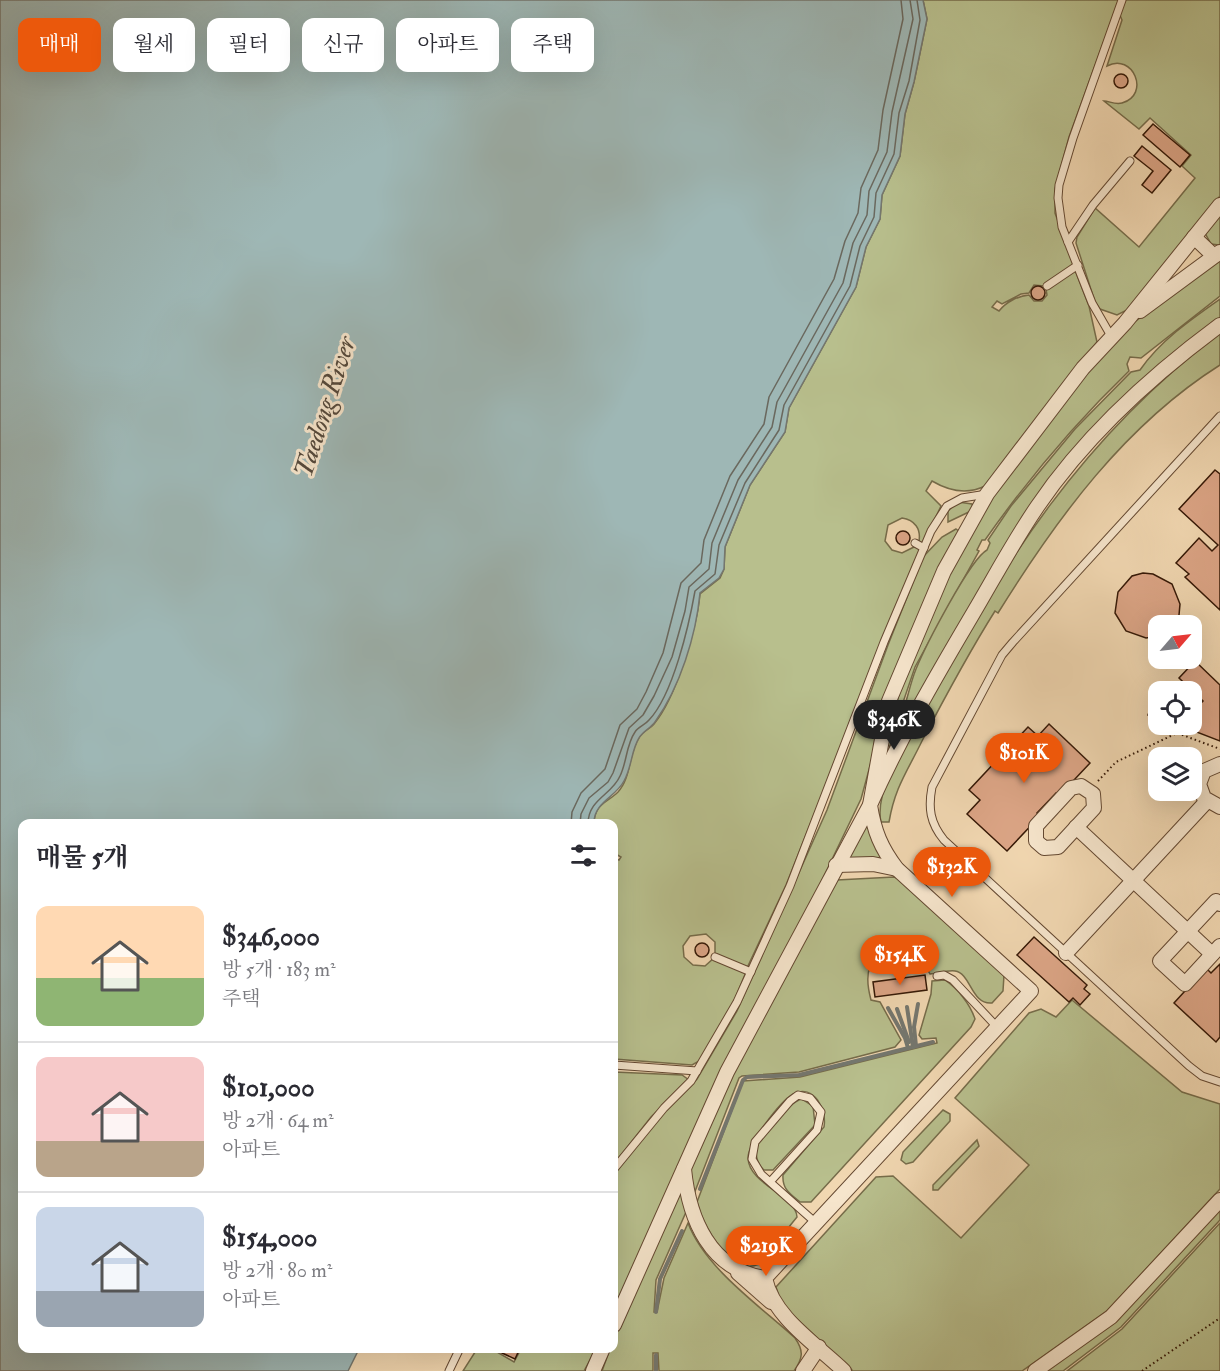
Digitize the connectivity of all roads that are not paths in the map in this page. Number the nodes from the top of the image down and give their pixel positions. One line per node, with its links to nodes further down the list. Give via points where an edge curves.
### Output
1 (1122, 0): 5 (lane, via 1059,185 1062,228)
2 (1130, 161): 5 (lane)
3 (1220, 205): 4 (street)
4 (1194, 237): 6 (street); 9 (street)
5 (1068, 242): 7 (lane)
6 (1217, 254): 9 (street)
7 (1078, 265): 8 (lane); 11 (lane, via 1092,303)
8 (1047, 286)
9 (1125, 323): 11 (street)
10 (1220, 325): 18 (street, via 1182,352 1126,403 1064,471 1037,508 956,642)
11 (1112, 336): 13 (street)
12 (1220, 416): 27 (lane, via 1012,642 932,787 931,817 944,840)
13 (987, 494): 15 (lane, via 962,498 947,506); 18 (street, via 944,571 897,678 884,717)
14 (915, 543): 15 (lane)
15 (924, 548): 29 (lane)
16 (1220, 764): 17 (street, via 1210,766 1201,777 1200,791)
17 (1206, 801): 19 (street); 23 (street)
18 (870, 805): 21 (street); 22 (street, via 874,833)
19 (1220, 807)
20 (1076, 828): 20 (street, via 1053,849 1039,845 1035,836 1036,826 1071,788 1081,786 1090,790 1094,808); 23 (street)
21 (836, 865): 22 (street, via 873,864); 36 (street, via 727,1072)
22 (897, 869): 31 (street, via 1031,991)
23 (1133, 880): 25 (street); 27 (street)
24 (1220, 904): 25 (street, via 1216,901)
25 (1188, 932): 26 (street); 26 (street, via 1160,961 1185,984)
26 (1216, 950)
27 (1066, 953): 34 (lane, via 1189,1066)
28 (715, 957): 29 (lane)
29 (752, 972): 33 (lane)
30 (937, 976): 31 (lane, via 953,980)
31 (997, 1027): 39 (street)
32 (618, 1065): 33 (lane)
33 (697, 1071): 35 (lane)
34 (1220, 1082)
35 (618, 1164)
36 (684, 1168): 40 (street, via 690,1206 700,1230); 43 (street)
37 (770, 1182): 37 (lane, via 755,1167 755,1142 789,1101 798,1095 810,1098 821,1112 820,1125); 39 (lane)
38 (1220, 1200): 51 (street, via 1112,1317)
39 (816, 1223): 41 (street)
40 (735, 1270): 41 (street); 42 (street)
41 (765, 1278): 42 (street, via 768,1295)
42 (777, 1308): 44 (street)
43 (618, 1316)
44 (819, 1347): 49 (street); 50 (street)
45 (458, 1353): 47 (lane)
46 (601, 1353): 48 (street)
47 (449, 1371)
48 (593, 1371)
49 (802, 1371)
50 (844, 1371)
51 (1035, 1371)

